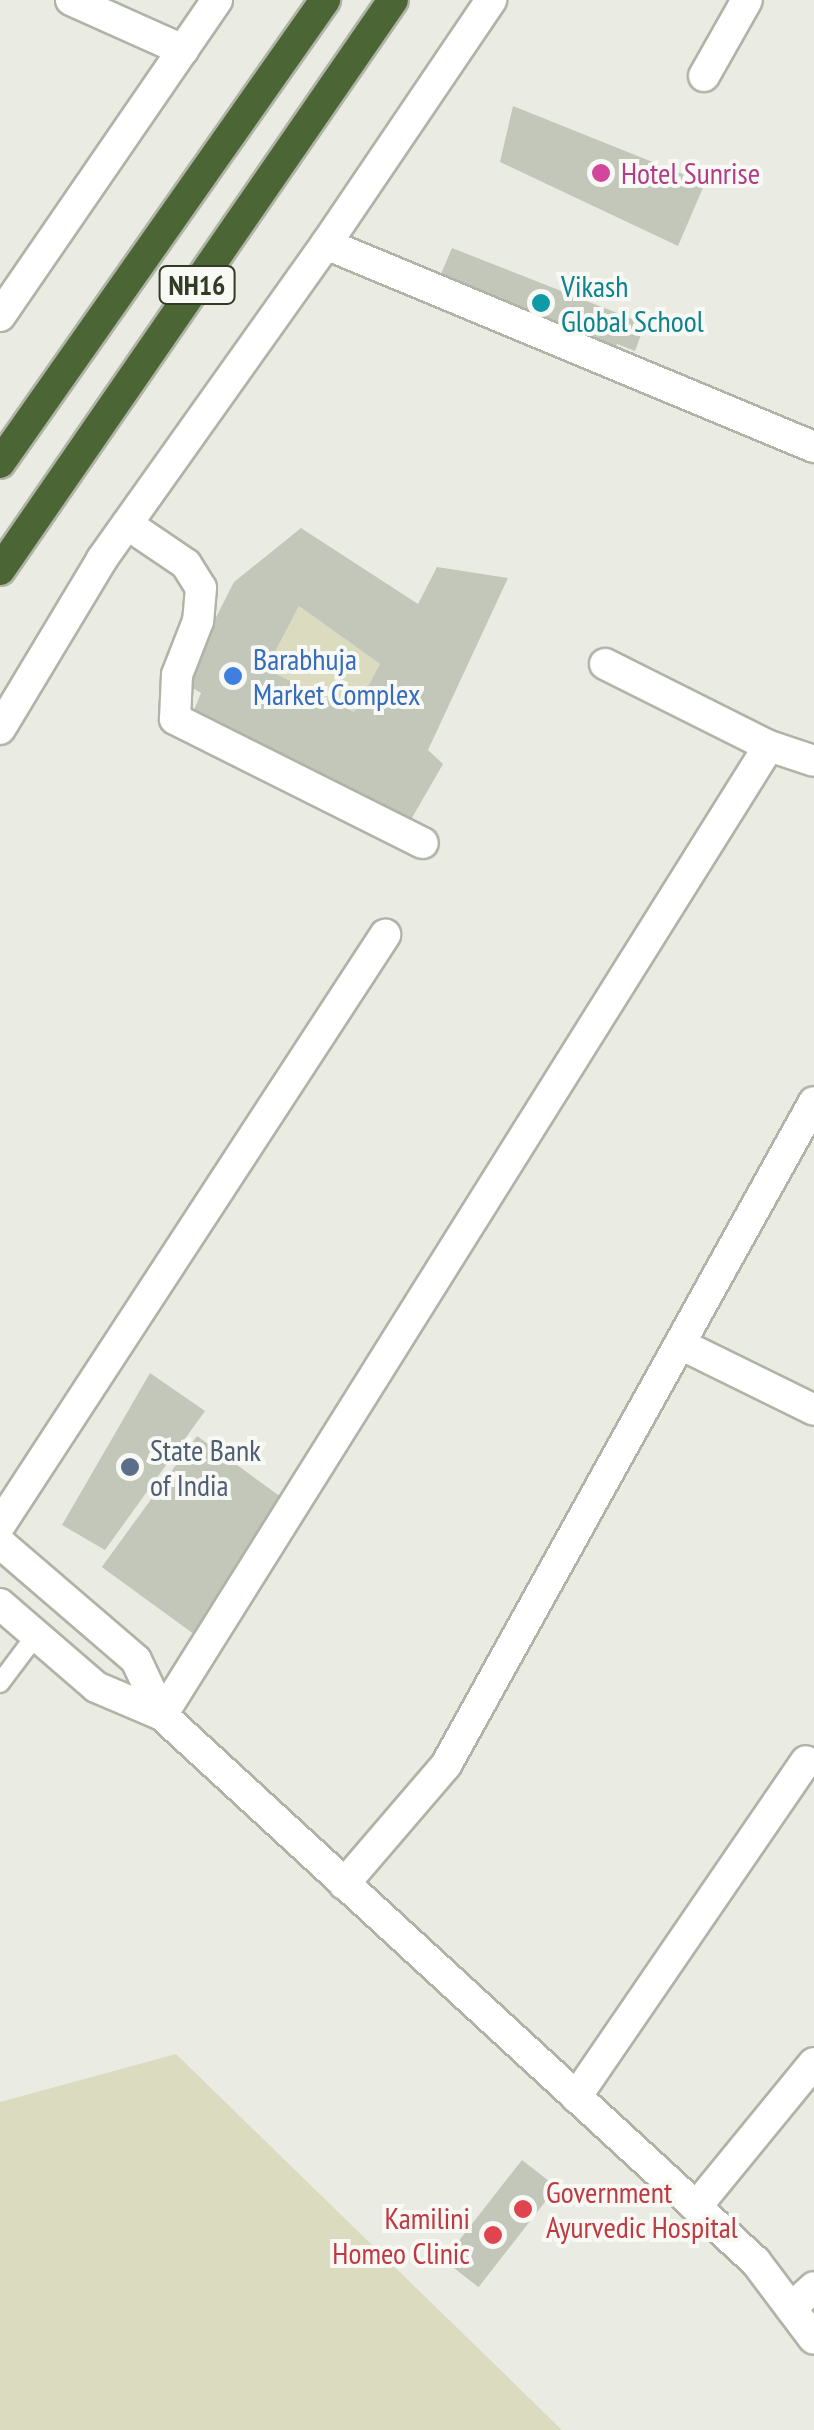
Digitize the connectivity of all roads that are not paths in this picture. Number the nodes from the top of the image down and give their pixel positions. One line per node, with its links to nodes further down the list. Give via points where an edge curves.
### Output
1 (71, 0): 7 (street)
2 (217, 0): 7 (street)
3 (325, 0): 12 (highway, NH16)
4 (393, 0): 14 (highway, NH16)
5 (491, 0): 9 (street)
6 (747, 0): 8 (street)
7 (183, 50): 10 (street)
8 (704, 76)
9 (326, 244): 11 (street); 13 (street)
10 (0, 316)
11 (814, 447)
12 (0, 463)
13 (127, 524): 16 (street); 19 (street, via 186,564 202,588 198,621 177,675 175,719)
14 (0, 570)
15 (605, 664): 17 (street)
16 (0, 729)
17 (770, 746): 18 (street); 30 (street)
18 (814, 761)
19 (423, 842)
20 (385, 935): 25 (street)
21 (814, 1102): 22 (street)
22 (803, 1146): 23 (street)
23 (680, 1344): 24 (street); 32 (street, via 446,1765)
24 (814, 1410)
25 (0, 1525)
26 (0, 1543): 30 (street, via 136,1660)
27 (0, 1604): 28 (street)
28 (36, 1634): 29 (lane); 30 (street, via 96,1687)
29 (0, 1683)
30 (162, 1715): 32 (street)
31 (806, 1760): 34 (street)
32 (344, 1884): 34 (street)
33 (814, 2063): 35 (street)
34 (576, 2098): 35 (street)
35 (696, 2207): 37 (street, via 756,2262)
36 (814, 2287): 37 (street)
37 (791, 2308): 38 (street)
38 (814, 2339)

